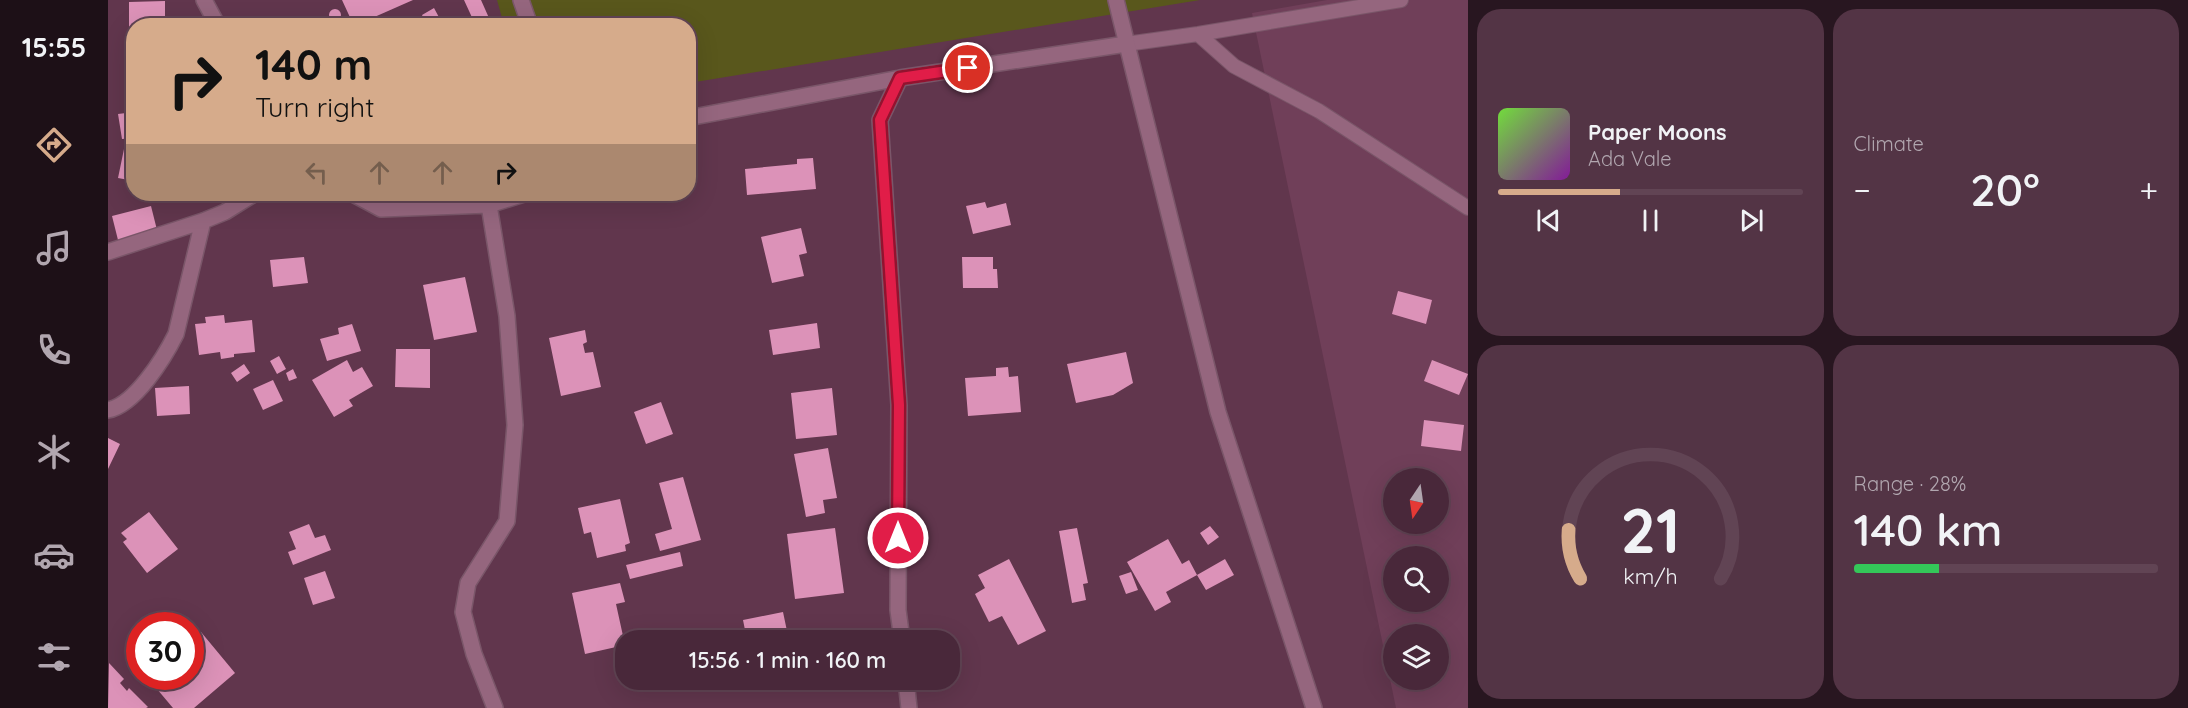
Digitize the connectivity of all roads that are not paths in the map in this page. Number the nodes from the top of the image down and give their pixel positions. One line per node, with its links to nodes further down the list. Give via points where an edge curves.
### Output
1 (204, 0): 5 (street)
2 (522, 0): 6 (street)
3 (1116, 0): 8 (street)
4 (1401, 0): 7 (lane)
5 (214, 18)
6 (528, 18)
7 (1198, 34): 8 (lane); 15 (lane, via 1234,66 1319,111)
8 (1126, 44): 9 (street); 23 (street, via 1218,412)
9 (900, 78): 10 (street); 19 (street, via 880,120 899,405)
10 (696, 116)
11 (243, 201): 16 (street)
12 (366, 201): 14 (street, via 381,209)
13 (502, 201): 14 (street)
14 (489, 205): 21 (street, via 507,316 515,425 507,521 468,583 463,612)
15 (1468, 208)
16 (203, 222): 17 (street); 18 (street, via 172,341 122,406)
17 (108, 252)
18 (108, 410)
19 (901, 630)
20 (907, 690): 22 (street)
21 (495, 708)
22 (909, 708)
23 (1314, 708)

